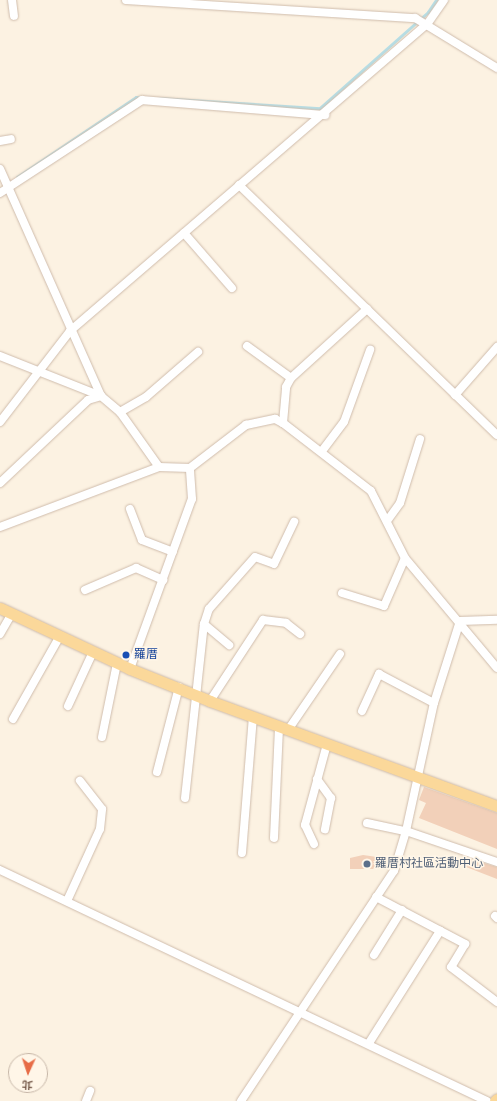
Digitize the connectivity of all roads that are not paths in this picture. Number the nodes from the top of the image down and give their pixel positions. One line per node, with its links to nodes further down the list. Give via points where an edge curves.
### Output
1 (12, 0): 4 (street)
2 (126, 0): 5 (street, via 415,18)
3 (444, 0): 5 (street)
4 (14, 16)
5 (428, 23): 6 (street); 7 (street)
6 (497, 68)
7 (325, 115): 11 (street); 12 (street, via 142,100)
8 (10, 139): 9 (street)
9 (0, 141)
10 (0, 169): 12 (street)
11 (239, 185): 14 (street); 16 (street)
12 (8, 188): 13 (street); 17 (street)
13 (0, 194)
14 (184, 233): 15 (street); 17 (street)
15 (232, 288)
16 (367, 309): 24 (street); 25 (street)
17 (70, 331): 23 (street); 26 (street)
18 (247, 346): 24 (street)
19 (497, 347): 25 (street)
20 (370, 350): 32 (street, via 344,422)
21 (198, 352): 27 (street, via 146,397)
22 (0, 356): 23 (street)
23 (37, 371): 26 (street); 28 (street)
24 (291, 378): 29 (street, via 286,387)
25 (455, 395): 30 (street)
26 (100, 396): 27 (street); 35 (street, via 88,400)
27 (120, 412): 33 (street)
28 (0, 422)
29 (283, 423): 32 (street); 34 (street, via 275,419 246,425)
30 (497, 435)
31 (420, 439): 37 (street, via 398,507)
32 (322, 451): 37 (street, via 371,491)
33 (159, 466): 34 (street); 39 (street)
34 (190, 468): 40 (street, via 192,499)
35 (0, 483)
36 (130, 509): 40 (street, via 142,540)
37 (387, 521): 41 (street)
38 (294, 522): 49 (street, via 274,564 255,557 218,595)
39 (0, 527)
40 (173, 552): 42 (street)
41 (405, 558): 44 (street, via 384,606); 48 (street)
42 (163, 580): 43 (street, via 136,568); 58 (street)
43 (85, 590)
44 (342, 593)
45 (0, 608): 46 (main road)
46 (12, 613): 50 (street); 52 (main road)
47 (497, 620): 48 (street)
48 (460, 622): 57 (street); 62 (street)
49 (204, 624): 53 (street); 60 (street)
50 (0, 634)
51 (300, 634): 61 (street, via 286,623 263,620)
52 (60, 636): 54 (main road); 66 (street)
53 (230, 645)
54 (93, 652): 56 (main road); 63 (street)
55 (340, 654): 67 (street)
56 (117, 663): 58 (main road); 68 (street)
57 (497, 668)
58 (130, 669): 59 (main road)
59 (178, 687): 60 (main road); 70 (street)
60 (196, 693): 61 (main road); 74 (street)
61 (210, 701): 65 (main road)
62 (434, 703): 64 (street, via 379,674); 71 (street)
63 (68, 706)
64 (362, 710)
65 (253, 717): 67 (main road); 81 (street)
66 (13, 719)
67 (284, 728): 69 (main road); 79 (street)
68 (102, 737)
69 (327, 744): 71 (main road); 72 (street)
70 (158, 772)
71 (416, 777): 75 (main road); 78 (street)
72 (317, 779): 77 (street, via 331,798); 80 (street, via 305,824)
73 (80, 781): 85 (street, via 102,809 100,828)
74 (185, 798)
75 (497, 806)
76 (367, 823): 78 (street)
77 (325, 829)
78 (406, 831): 82 (street); 84 (street, via 394,871)
79 (274, 838)
80 (314, 844)
81 (242, 853)
82 (497, 862)
83 (0, 870): 85 (street)
84 (376, 897): 86 (street); 90 (street)
85 (67, 901): 90 (street)
86 (402, 910): 87 (street); 88 (street)
87 (440, 931): 89 (street, via 465,944 451,966); 91 (street)
88 (374, 955)
89 (497, 1002)
90 (300, 1010): 91 (street); 95 (street)
91 (369, 1043): 96 (street)
92 (90, 1091): 94 (street)
93 (497, 1099): 97 (main road)
94 (86, 1101)
95 (241, 1101)
96 (487, 1101)
97 (495, 1101)

